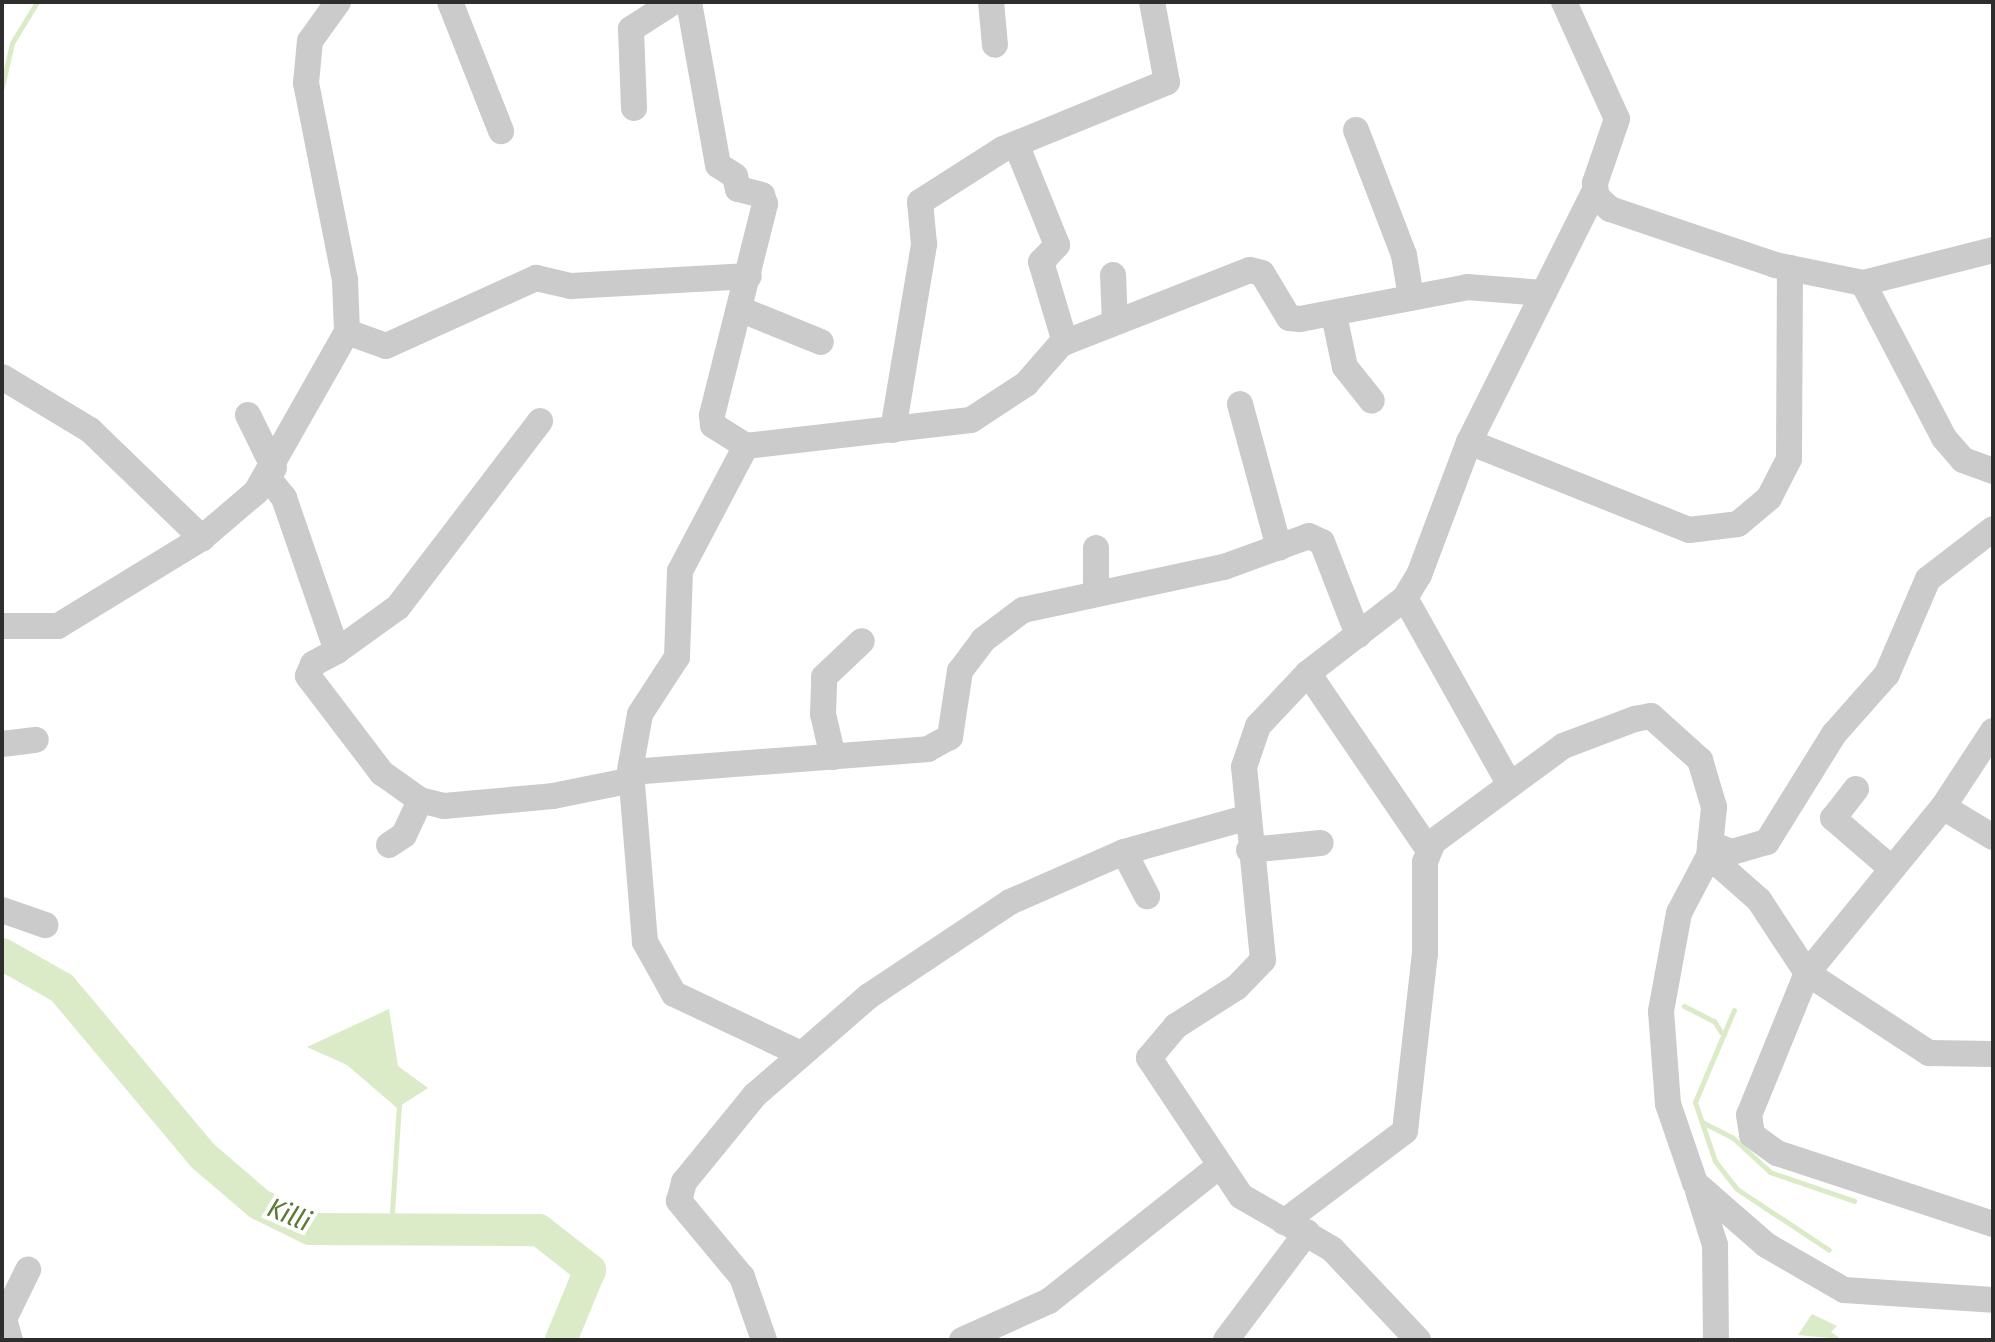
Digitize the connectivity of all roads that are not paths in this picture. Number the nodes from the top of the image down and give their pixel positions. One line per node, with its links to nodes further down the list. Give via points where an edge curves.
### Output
1 (450, 2): 11 (street)
2 (673, 2): 9 (street, via 631,29)
3 (689, 2): 17 (street, via 718,165 735,176 740,191 765,201)
4 (991, 2): 8 (street)
5 (1152, 2): 12 (street, via 1167,82)
6 (1564, 2): 13 (street, via 1617,119)
7 (337, 3): 24 (street, via 310,41 306,83 345,280)
8 (995, 45)
9 (634, 108)
10 (1356, 130): 20 (street, via 1404,255)
11 (501, 131)
12 (1016, 144): 26 (street, via 1057,245 1041,262); 32 (street, via 950,178 920,202 924,244)
13 (1595, 190): 15 (street, via 1610,209); 19 (street)
14 (1993, 250): 18 (street)
15 (1790, 268): 18 (street); 33 (street, via 1789,459 1769,498 1738,524 1689,530)
16 (1113, 275): 23 (street)
17 (749, 276): 21 (street); 24 (street, via 571,286 536,278 386,346)
18 (1863, 283): 35 (street, via 1944,438 1963,460)
19 (1544, 293): 20 (street, via 1504,285); 33 (street)
20 (1411, 297): 22 (street)
21 (742, 310): 25 (street); 34 (street, via 712,422)
22 (1334, 315): 23 (street, via 1289,318 1262,273 1250,270); 28 (street, via 1345,367)
23 (1115, 322): 26 (street)
24 (347, 332): 36 (street)
25 (821, 342)
26 (1065, 342): 32 (street, via 1026,384 981,415 953,425)
27 (2, 377): 38 (street, via 90,430)
28 (1372, 401)
29 (1240, 404): 40 (street)
30 (248, 415): 36 (street)
31 (540, 421): 46 (street, via 398,607)
32 (893, 430): 34 (street)
33 (1469, 442): 42 (street)
34 (746, 446): 52 (street, via 680,571 677,657 640,714)
35 (1993, 471)
36 (271, 473): 38 (street); 46 (street)
37 (1993, 529): 63 (street, via 1928,579 1887,674 1834,734 1767,842 1732,852)
38 (202, 538): 43 (street, via 58,626)
39 (1096, 548): 41 (street)
40 (1279, 548): 41 (street, via 1224,567); 44 (street, via 1309,536 1320,539)
41 (1096, 594): 51 (street, via 1023,610 983,640 960,671 950,737 928,749)
42 (1405, 598): 44 (street); 53 (street)
43 (2, 626)
44 (1358, 635): 47 (street)
45 (862, 641): 51 (street, via 824,677 823,714)
46 (337, 651): 55 (street, via 313,664 308,676 382,773)
47 (1308, 673): 57 (street, via 1258,726 1244,767); 61 (street)
48 (1993, 731): 56 (street)
49 (36, 740): 50 (street)
50 (2, 744)
51 (833, 757): 52 (street)
52 (631, 772): 55 (street, via 618,786 553,796 469,807); 70 (street, via 645,942 674,994)
53 (1509, 783): 61 (street, via 1457,818); 63 (street, via 1527,778 1589,733 1651,716 1700,760 1714,807)
54 (1856, 789): 65 (street, via 1833,818)
55 (420, 800): 60 (street, via 404,835)
56 (1943, 807): 58 (street); 65 (street)
57 (1246, 818): 62 (street); 64 (street)
58 (1993, 837)
59 (1321, 843): 62 (street)
60 (389, 845)
61 (1428, 849): 75 (street, via 1425,954 1405,1131)
62 (1249, 850): 72 (street, via 1263,960 1237,987 1153,1048 1149,1058)
63 (1710, 850): 69 (street, via 1759,900); 73 (street, via 1679,913 1661,1011 1668,1104)
64 (1124, 852): 66 (street); 70 (street, via 1010,902 869,996)
65 (1892, 869): 69 (street)
66 (1147, 896)
67 (2, 910): 68 (street)
68 (45, 925)
69 (1807, 973): 71 (street, via 1929,1053); 74 (street, via 1755,1090 1752,1135 1777,1153)
70 (799, 1053): 79 (street, via 755,1095 684,1182 679,1201 742,1277)
71 (1993, 1054)
72 (1218, 1167): 75 (street, via 1241,1196); 80 (street, via 1049,1301)
73 (1695, 1183): 77 (street, via 1766,1245 1844,1290); 83 (street, via 1715,1245)
74 (1993, 1224)
75 (1296, 1227): 81 (street); 82 (street, via 1351,1266)
76 (28, 1270): 78 (street, via 4,1319)
77 (1993, 1300)
78 (10, 1340)
79 (764, 1340)
80 (962, 1340)
81 (1226, 1340)
82 (1418, 1340)
83 (1716, 1340)

